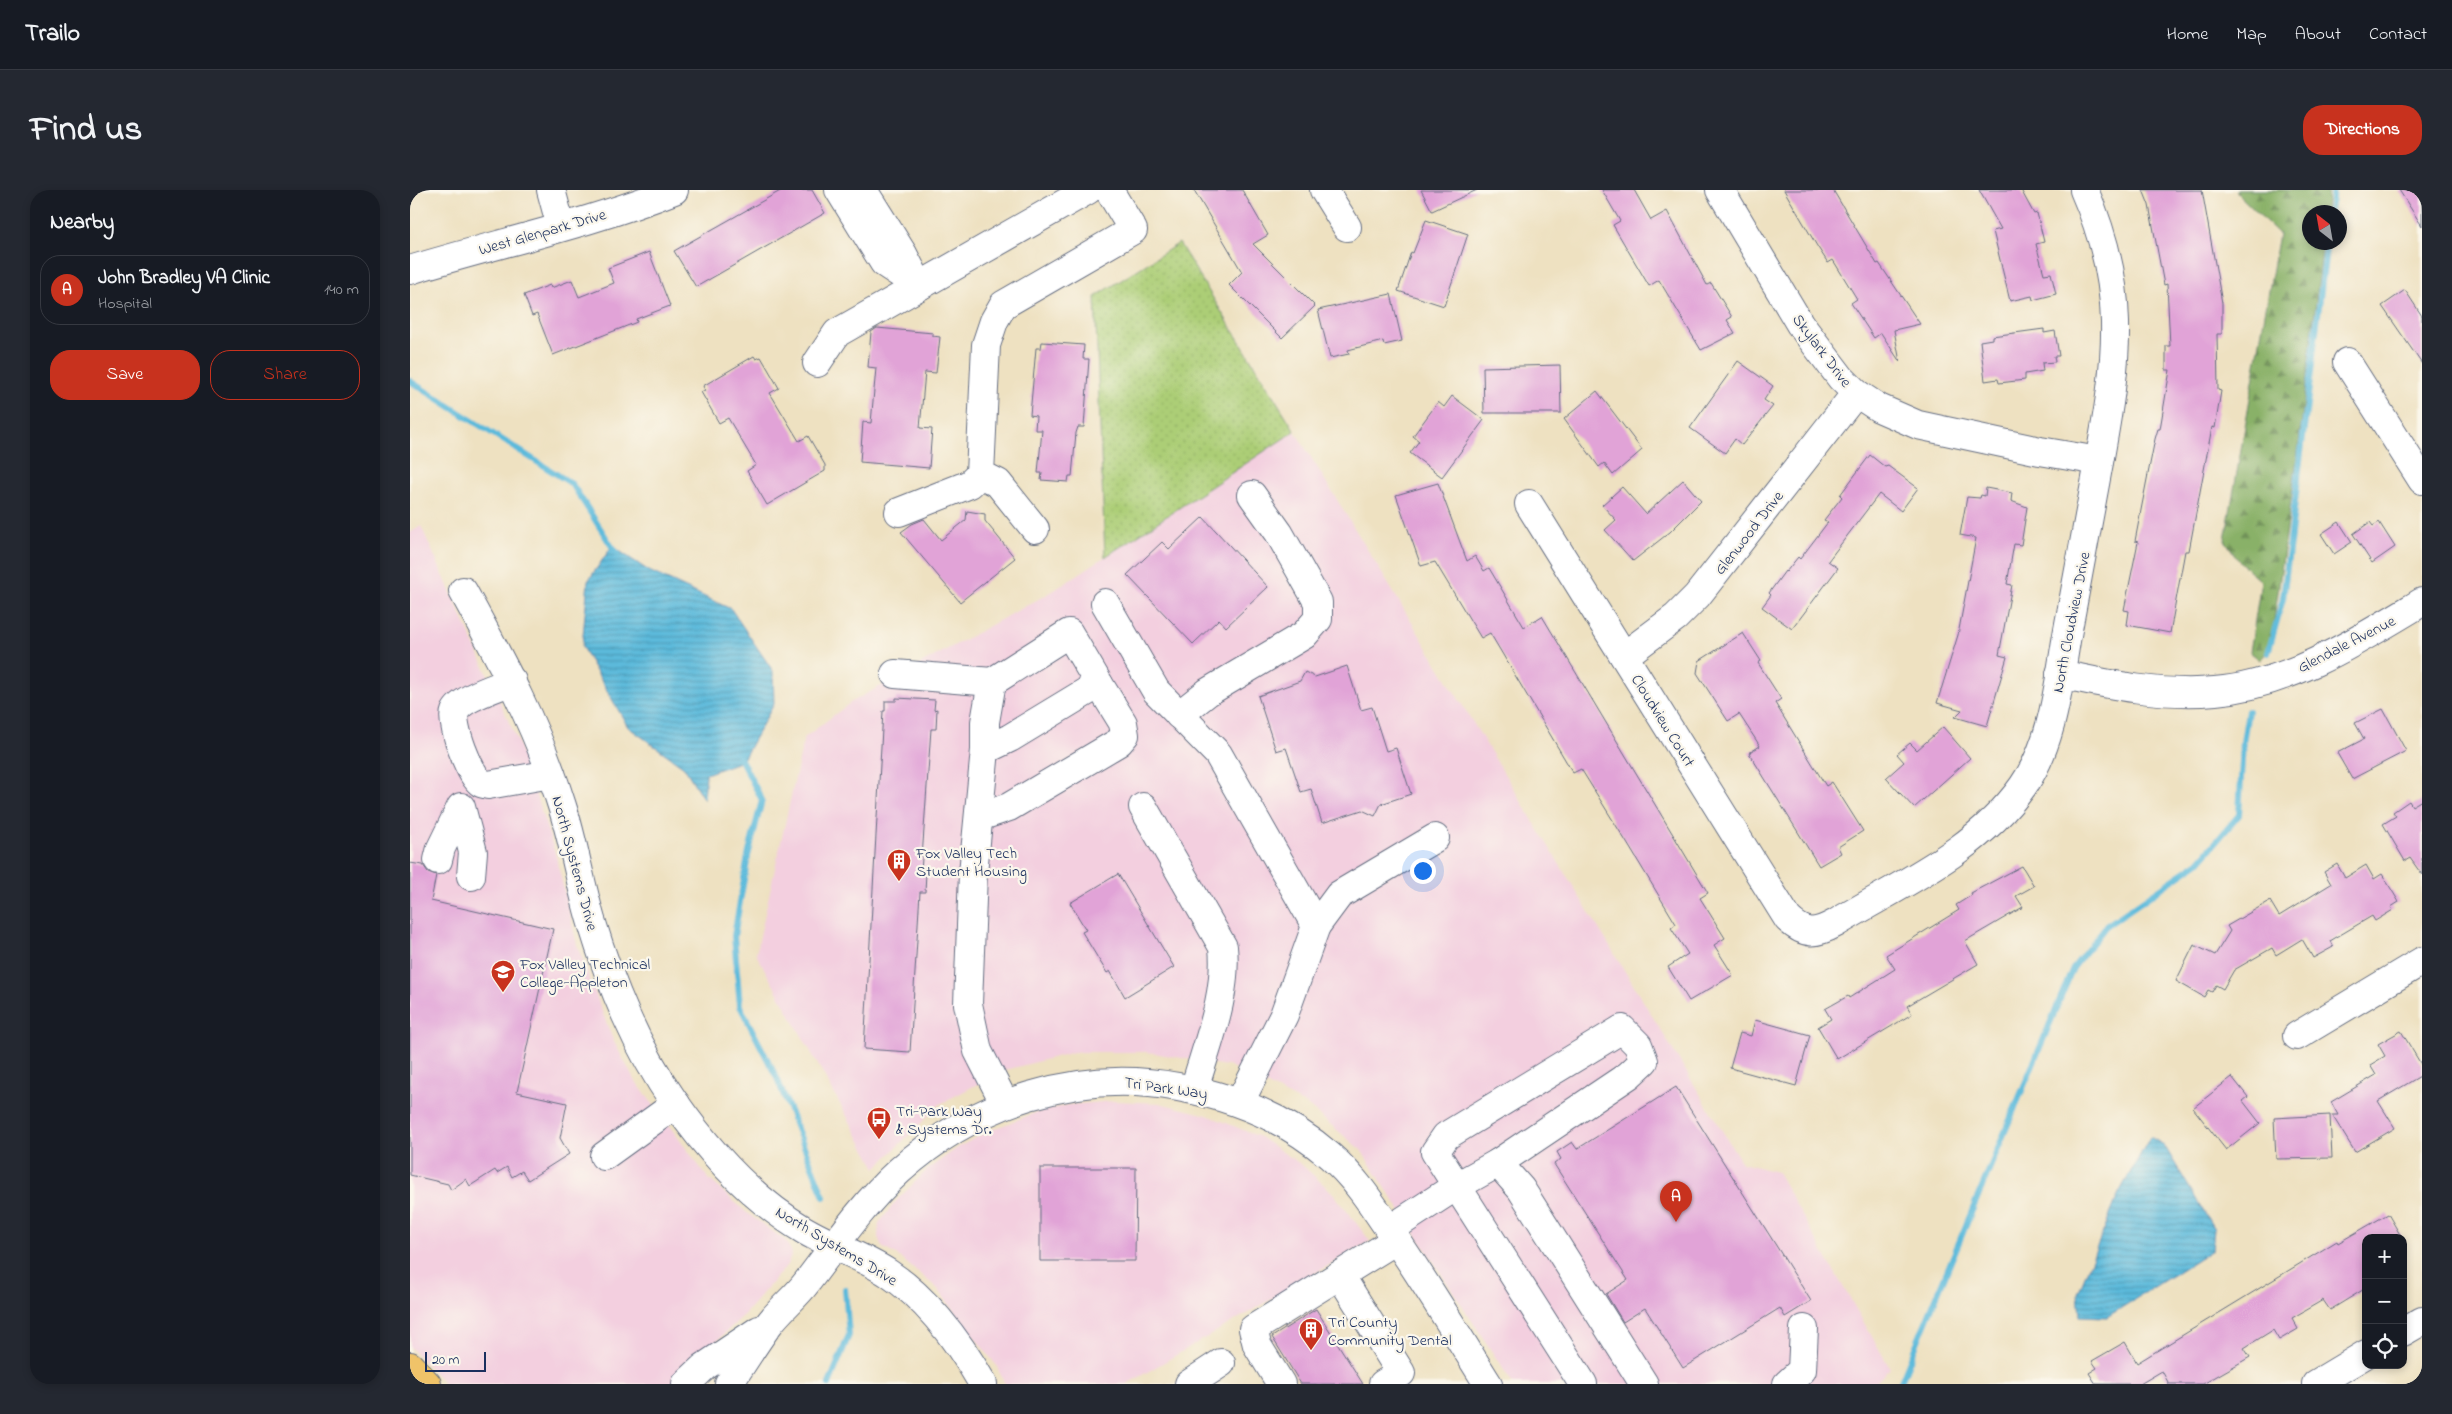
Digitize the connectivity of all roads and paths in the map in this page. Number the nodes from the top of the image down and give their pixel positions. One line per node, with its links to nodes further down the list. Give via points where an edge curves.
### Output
1 (552, 190): 11 (street)
2 (674, 190): 11 (street, West Glenpark Drive)
3 (839, 190): 13 (street, via 884,263)
4 (863, 190): 13 (street)
5 (1088, 190): 13 (street)
6 (1109, 190): 18 (street, via 1133,230 1004,304 994,321 986,345)
7 (1324, 190): 10 (street)
8 (1720, 190): 16 (street, Skylark Drive, via 1800,324)
9 (2084, 190): 17 (street, North Cloudview Drive, via 2102,241 2114,320 2111,391)
10 (1346, 226)
11 (561, 227): 12 (street, West Glenpark Drive)
12 (410, 270)
13 (919, 286): 15 (street, via 837,333)
14 (2347, 362): 19 (street)
15 (817, 363)
16 (1856, 393): 17 (street, Skylark Drive, via 1878,408 1918,425); 27 (street, Glenwood Drive, via 1697,596 1676,617)
17 (2099, 461): 29 (street, North Cloudview Drive)
18 (980, 474): 22 (street, via 970,484); 23 (street, via 998,482)
19 (2422, 480)
20 (1252, 495): 33 (street, via 1279,533 1318,602 1318,619 1304,635 1208,692)
21 (1530, 504): 27 (street, Cloudview Court)
22 (899, 512)
23 (1035, 528)
24 (464, 591): 30 (street, North Systems Drive)
25 (2422, 602): 29 (street, Glendale Avenue, via 2317,662 2246,685 2214,691 2161,690)
26 (1105, 603): 33 (street, via 1156,691)
27 (1624, 656): 44 (street, Cloudview Court, via 1788,919)
28 (895, 674): 31 (street)
29 (2060, 674): 44 (street, North Cloudview Drive, via 2039,759 1992,824 1953,854 1836,923 1822,930)
30 (512, 682): 35 (street, North Systems Drive); 36 (street, via 472,698 455,711 453,723)
31 (992, 682): 32 (street, via 1069,633); 34 (street, via 985,722)
32 (1099, 684): 34 (street); 39 (street, via 1123,723 1125,735 1119,742 1009,808)
33 (1179, 715): 43 (street, via 1218,754)
34 (986, 750): 39 (street)
35 (551, 774): 36 (street, via 488,785); 49 (street, North Systems Drive, via 611,984 655,1073)
36 (480, 783): 37 (street)
37 (461, 807): 41 (street); 42 (street, via 473,852)
38 (1143, 807): 47 (street, via 1223,947 1226,969)
39 (979, 817): 50 (street, via 973,873 968,1004 978,1051)
40 (1435, 838): 43 (street, via 1339,895)
41 (438, 860)
42 (471, 876)
43 (1316, 926): 48 (street, via 1284,1015)
44 (1804, 930)
45 (2422, 961): 46 (street)
46 (2296, 1036)
47 (1194, 1090): 48 (street, Tri Park Way); 50 (street, Tri Park Way, via 1158,1083 1105,1081 1047,1090)
48 (1240, 1102): 54 (street, Tri Park Way, via 1291,1128 1330,1156 1365,1195)
49 (676, 1104): 51 (street); 55 (street, North Systems Drive, via 716,1156 767,1204)
50 (1005, 1104): 55 (street, Tri Park Way, via 940,1139 899,1171)
51 (604, 1156)
52 (1498, 1163): 53 (street); 53 (street, via 1629,1075 1644,1061 1638,1045 1622,1029 1446,1136 1435,1152); 73 (street, via 1521,1189)
53 (1455, 1187): 54 (street); 72 (street)
54 (1393, 1235): 56 (street); 71 (street, Tri Park Way)
55 (834, 1245): 58 (street, Tri Park Way, via 805,1286); 67 (street, North Systems Drive, via 886,1272 907,1287 954,1338)
56 (1340, 1275): 69 (street, via 1253,1329 1257,1345); 70 (street, via 1401,1373)
57 (2422, 1320): 59 (street)
58 (770, 1323): 65 (street, Tri Park Way, via 704,1367); 66 (street, Tri Park Way)
59 (2407, 1329)
60 (1804, 1330): 74 (street, via 1802,1370)
61 (2362, 1356): 75 (street)
62 (1221, 1364): 68 (street)
63 (410, 1366): 64 (main road)
64 (427, 1384)
65 (686, 1384)
66 (729, 1384)
67 (983, 1384)
68 (1189, 1384)
69 (1281, 1384)
70 (1383, 1384)
71 (1488, 1384)
72 (1583, 1384)
73 (1644, 1384)
74 (1788, 1384)
75 (2316, 1384)

